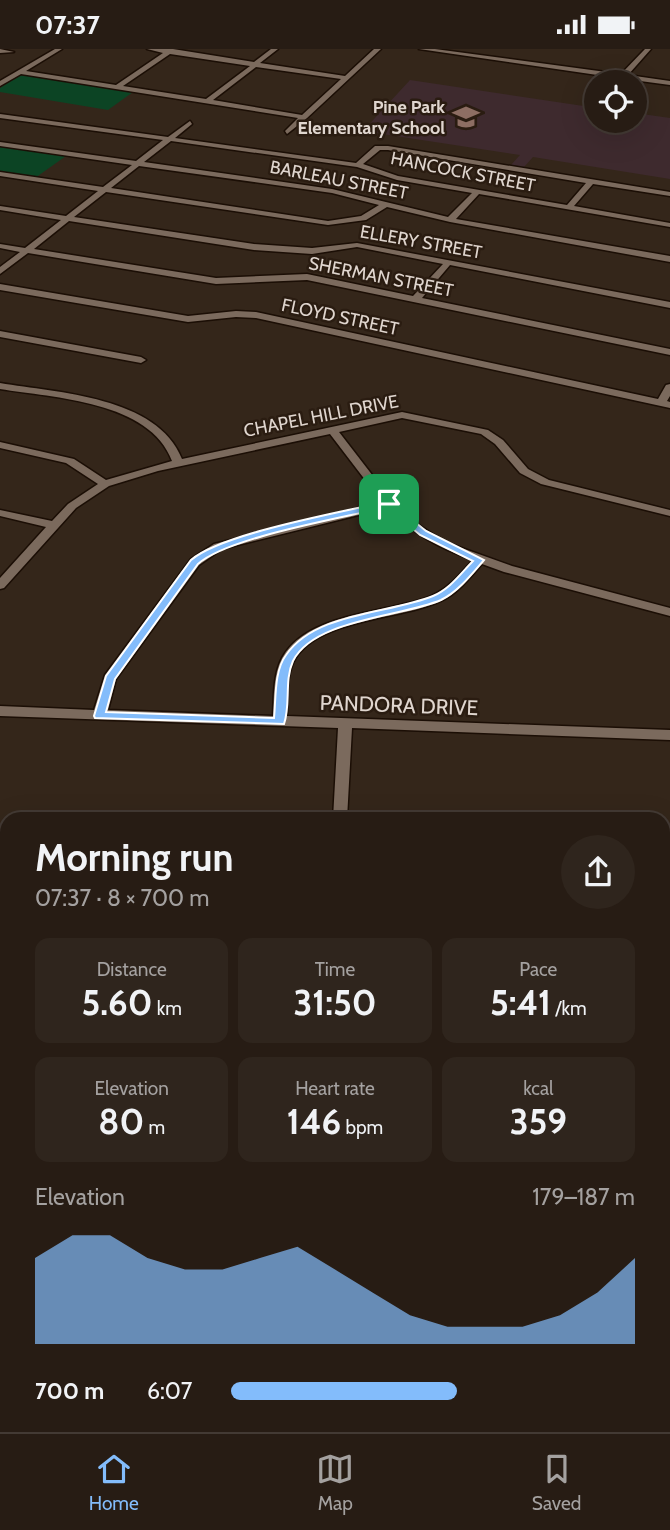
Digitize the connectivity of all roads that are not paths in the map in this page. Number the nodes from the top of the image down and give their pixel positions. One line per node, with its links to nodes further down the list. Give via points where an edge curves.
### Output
1 (59, 49): 12 (street)
2 (150, 49): 7 (street)
3 (275, 49): 10 (street)
4 (378, 49): 16 (street)
5 (422, 49): 13 (street)
6 (648, 49): 11 (street)
7 (170, 50): 10 (street); 20 (street)
8 (0, 51): 9 (street)
9 (11, 52)
10 (255, 65): 16 (street); 21 (street)
11 (628, 70)
12 (21, 72): 15 (street); 20 (street)
13 (584, 74)
14 (0, 75): 15 (street)
15 (12, 77): 19 (street)
16 (347, 78): 23 (street)
17 (647, 81): 18 (street)
18 (670, 83)
19 (0, 84)
20 (117, 87): 21 (street)
21 (208, 101): 23 (street)
22 (0, 117): 26 (street, HANCOCK STREET)
23 (305, 117): 25 (street)
24 (190, 123): 26 (street)
25 (287, 132)
26 (169, 139): 28 (street); 29 (street, HANCOCK STREET)
27 (0, 144): 28 (street, BARLEAU STREET)
28 (138, 163): 32 (street); 35 (street, BARLEAU STREET, via 313,188)
29 (358, 165): 31 (street, via 382,147); 33 (street, HANCOCK STREET, via 397,178)
30 (0, 174): 32 (street)
31 (591, 181): 34 (street); 37 (street)
32 (104, 190): 35 (street, via 327,222 363,218); 38 (street)
33 (477, 192): 37 (street, HANCOCK STREET); 39 (street)
34 (670, 194)
35 (386, 204): 39 (street, BARLEAU STREET)
36 (0, 208): 38 (street, ELLERY STREET)
37 (568, 208): 40 (street, HANCOCK STREET)
38 (67, 218): 42 (street); 44 (street, ELLERY STREET, via 254,247 312,251 357,245)
39 (450, 220): 43 (street, BARLEAU STREET)
40 (670, 225)
41 (0, 246): 42 (street, SHERMAN STREET)
42 (26, 250): 45 (street); 47 (street, SHERMAN STREET, via 216,281 296,276)
43 (670, 259)
44 (448, 263): 47 (street); 48 (street, ELLERY STREET)
45 (0, 271)
46 (0, 287): 54 (street, FLOYD STREET, via 177,318 256,315)
47 (415, 299): 50 (street, SHERMAN STREET)
48 (670, 305)
49 (0, 334): 51 (street)
50 (670, 352)
51 (141, 360)
52 (0, 386): 57 (street, via 139,417 161,432)
53 (670, 387): 54 (street)
54 (666, 404)
55 (332, 429): 57 (street, CHAPEL HILL DRIVE); 59 (street); 61 (street, CHAPEL HILL DRIVE, via 401,415 460,426 484,432 499,442 531,477)
56 (0, 445): 58 (street, via 70,461)
57 (178, 463): 58 (street, CHAPEL HILL DRIVE)
58 (105, 484): 62 (street, CHAPEL HILL DRIVE)
59 (389, 504): 63 (street, via 423,533); 67 (street, via 206,552 110,678)
60 (0, 513): 62 (street)
61 (670, 513)
62 (52, 525): 64 (street, CHAPEL HILL DRIVE)
63 (479, 560): 65 (street); 68 (street, via 437,598 344,624 302,644 289,657 284,673)
64 (0, 585)
65 (670, 613)
66 (0, 711): 67 (street, PANDORA DRIVE)
67 (99, 716): 68 (street, PANDORA DRIVE)
68 (280, 722): 69 (street, PANDORA DRIVE)
69 (345, 724): 70 (street, PANDORA DRIVE); 71 (street)
70 (670, 735)
71 (340, 812)

